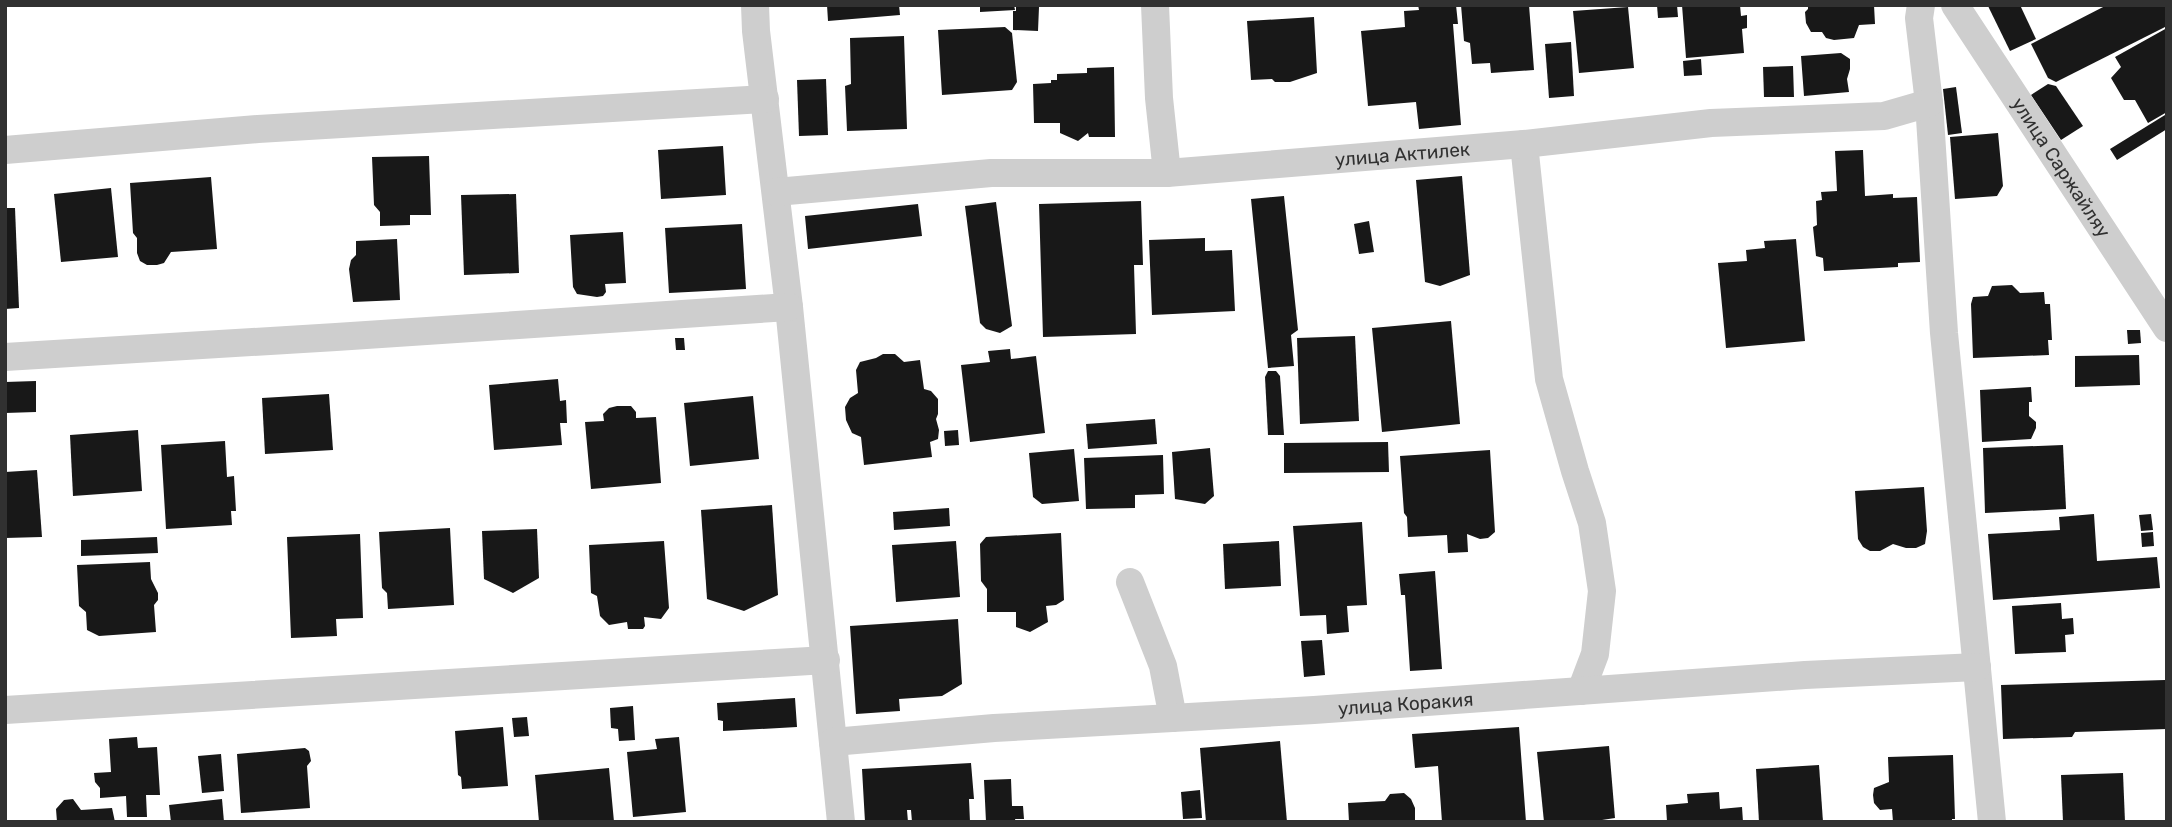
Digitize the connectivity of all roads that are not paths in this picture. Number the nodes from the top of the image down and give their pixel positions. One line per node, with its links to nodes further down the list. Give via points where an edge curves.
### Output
1 (755, 5): 5 (street)
2 (1155, 5): 9 (street)
3 (1921, 5): 6 (street)
4 (1955, 5): 12 (street, улица Саржайляу)
5 (765, 99): 8 (street, via 258,129); 10 (street)
6 (1929, 103): 7 (street, улица Актилек, via 1884,116 1711,123); 16 (street, via 1944,332)
7 (1524, 144): 9 (street, улица Актилек); 17 (street, via 1549,379 1592,523 1602,591 1595,654)
8 (5, 150)
9 (1167, 173): 10 (street, улица Актилек, via 991,173)
10 (776, 192): 11 (street)
11 (789, 307): 13 (street); 15 (street)
12 (2167, 328)
13 (5, 357)
14 (1130, 582): 19 (street, via 1163,666)
15 (825, 660): 18 (street); 20 (street)
16 (1977, 667): 17 (street, улица Коракия); 22 (street)
17 (1581, 691): 19 (street, улица Коракия)
18 (5, 710)
19 (1173, 718): 20 (street, улица Коракия)
20 (833, 742): 21 (street)
21 (841, 822)
22 (1992, 822)

